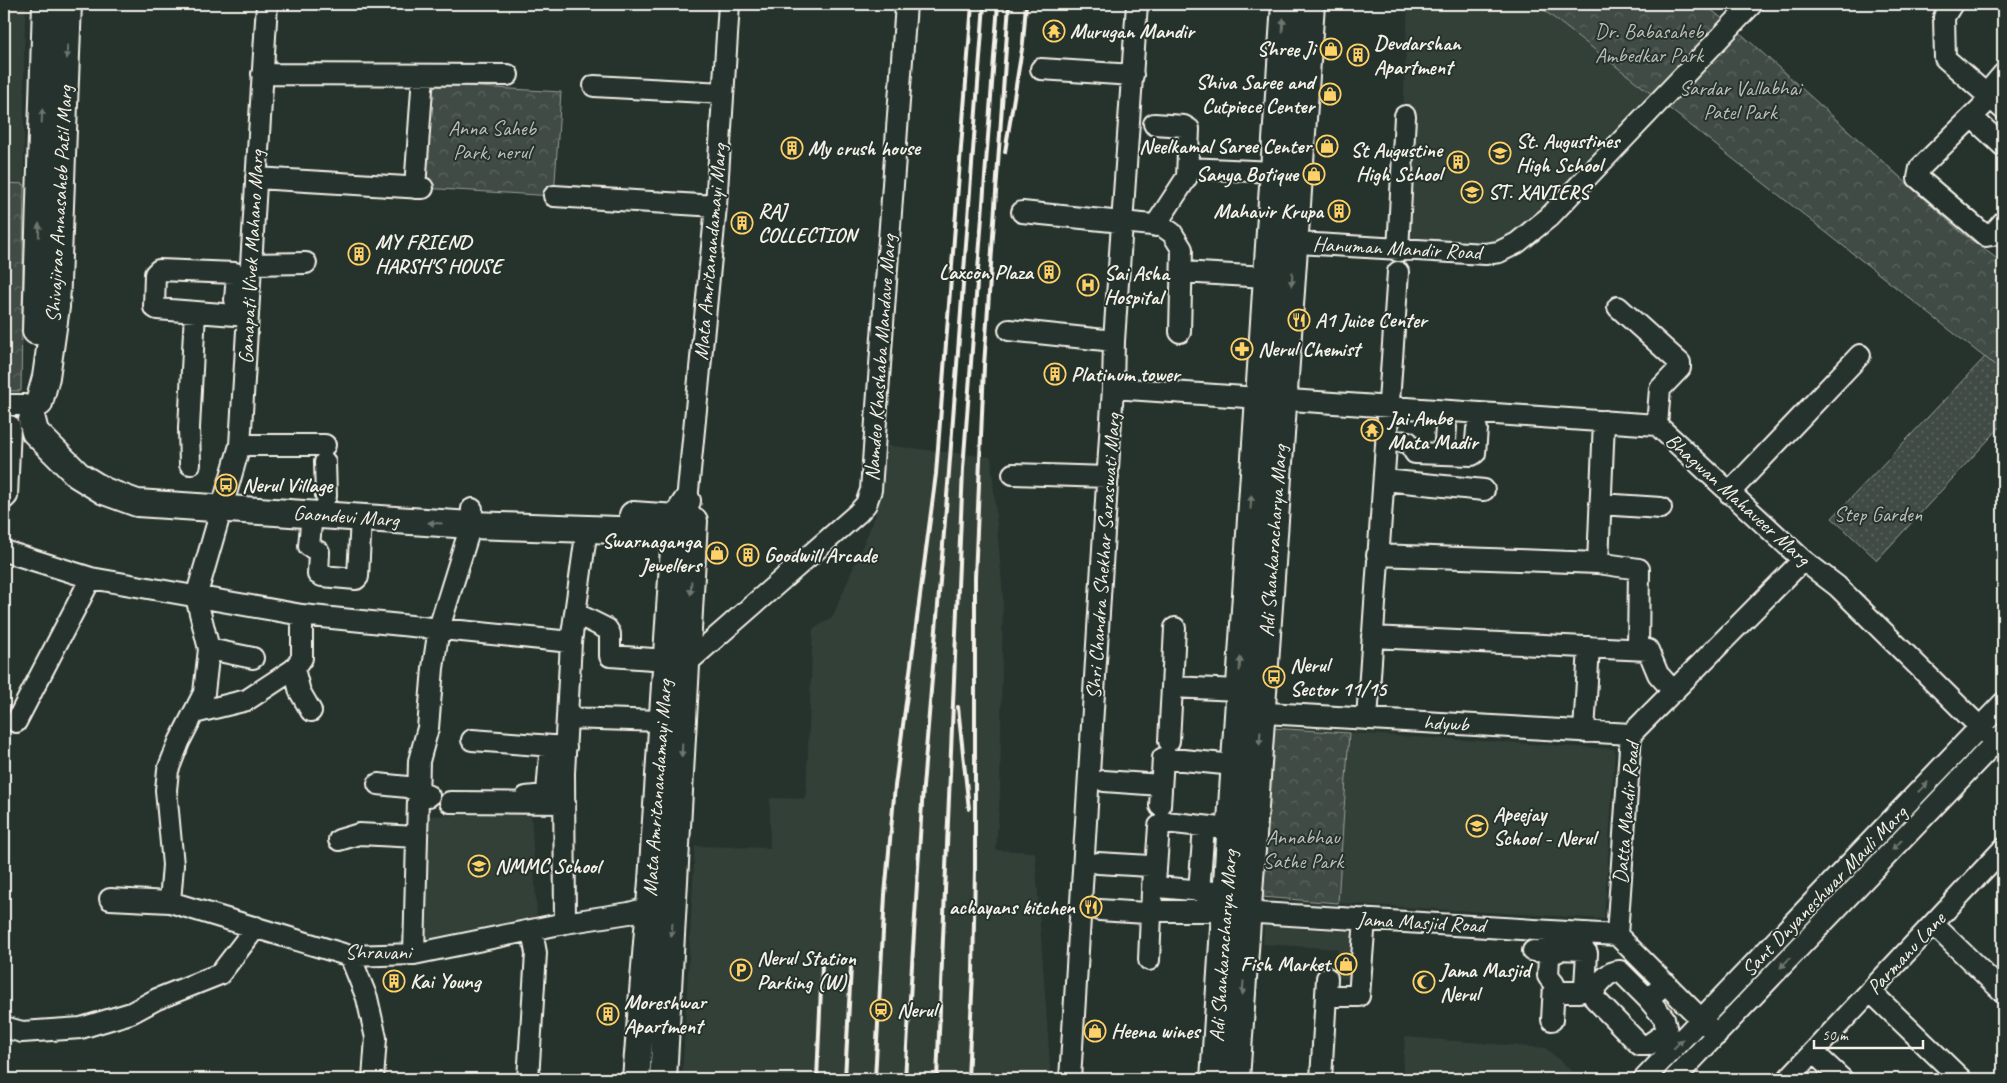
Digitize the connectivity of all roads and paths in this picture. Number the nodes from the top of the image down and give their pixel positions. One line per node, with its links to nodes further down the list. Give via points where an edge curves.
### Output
1 (46, 4): 51 (main road, Shivajirao Annasaheb Patil Marg, one-way to 1, via 37,316)
2 (68, 4): 51 (main road, Shivajirao Annasaheb Patil Marg, one-way to 51, via 56,307 46,377)
3 (267, 4): 12 (street, Ganapati Vivek Mahano Marg)
4 (730, 4): 18 (street, Mata Amritanandamayi Marg)
5 (906, 4): 90 (street, Namdeo Khashaba Mandave Marg, via 871,490 866,504 858,513)
6 (1137, 4): 16 (street, Shri Chandra Shekhar Saraswati Marg)
7 (1285, 4): 25 (main road, Adi Shankaracharya Marg, one-way to 7)
8 (1311, 4): 34 (main road, Adi Shankaracharya Marg)
9 (1752, 4): 35 (street, Hanuman Mandir Road, via 1549,216 1517,243 1500,252 1485,254)
10 (1952, 4): 19 (street, via 1944,17 1946,58)
11 (1041, 69): 16 (street)
12 (262, 74): 14 (street); 26 (street, Ganapati Vivek Mahano Marg)
13 (2003, 74): 19 (street)
14 (423, 75): 15 (street); 26 (street, via 419,188)
15 (508, 75)
16 (1133, 75): 31 (street, Shri Chandra Shekhar Saraswati Marg)
17 (594, 86): 18 (street)
18 (723, 93): 28 (street, Mata Amritanandamayi Marg)
19 (1993, 100): 21 (street)
20 (1405, 116): 35 (street)
21 (1972, 116): 23 (street); 30 (street, via 1920,168 1918,178 1986,236 1992,235)
22 (1154, 124): 24 (street, via 1189,129)
23 (2003, 146)
24 (1188, 168): 25 (street); 32 (street, via 1183,185)
25 (1274, 172): 33 (main road, Adi Shankaracharya Marg)
26 (256, 178): 37 (street, Ganapati Vivek Mahano Marg)
27 (554, 196): 28 (street)
28 (716, 206): 72 (street, Mata Amritanandamayi Marg)
29 (1022, 212): 31 (street)
30 (2003, 222)
31 (1122, 223): 32 (street); 46 (street, Shri Chandra Shekhar Saraswati Marg)
32 (1155, 226): 38 (street, via 1162,226 1172,233 1182,248)
33 (1269, 242): 34 (street, Hanuman Mandir Road); 40 (main road, Adi Shankaracharya Marg)
34 (1294, 243): 35 (street, Hanuman Mandir Road); 49 (main road, Adi Shankaracharya Marg, one-way to 49)
35 (1398, 251)
36 (306, 263): 37 (street)
37 (251, 264): 43 (street, Ganapati Vivek Mahano Marg)
38 (1182, 272): 40 (street); 44 (street)
39 (1398, 272): 50 (street)
40 (1266, 277): 49 (main road, Adi Shankaracharya Marg)
41 (1618, 307): 53 (street, via 1680,363 1680,368 1660,389)
42 (195, 312): 43 (street); 43 (street, via 154,307 156,271 235,273); 59 (street)
43 (241, 315): 57 (street, Ganapati Vivek Mahano Marg)
44 (1180, 332)
45 (1015, 336): 46 (street)
46 (1114, 343): 48 (street, Shri Chandra Shekhar Saraswati Marg)
47 (1860, 355): 64 (street)
48 (1113, 388): 49 (street, Bhagwan Mahaveer Marg); 61 (street, Shri Chandra Shekhar Saraswati Marg)
49 (1270, 398): 50 (street, Bhagwan Mahaveer Marg); 95 (main road, Adi Shankaracharya Marg)
50 (1387, 406): 52 (street, Bhagwan Mahaveer Marg); 56 (street)
51 (23, 414): 65 (street); 66 (main road, Gaondevi Marg, via 96,472 124,484 162,493)
52 (1604, 421): 53 (street, Bhagwan Mahaveer Marg); 67 (street)
53 (1657, 425): 64 (street, Bhagwan Mahaveer Marg)
54 (1446, 428): 58 (street)
55 (1477, 429): 58 (street, via 1475,453)
56 (1386, 440): 58 (street, via 1408,442 1415,453); 62 (street)
57 (240, 445): 66 (street, Ganapati Vivek Mahano Marg); 68 (street, via 325,454)
58 (1444, 454)
59 (190, 464)
60 (1013, 474): 61 (street)
61 (1108, 477): 156 (street, Shri Chandra Shekhar Saraswati Marg)
62 (1384, 480): 63 (street); 75 (street)
63 (1484, 490)
64 (1729, 493): 76 (street, Bhagwan Mahaveer Marg)
65 (4, 499)
66 (224, 500): 68 (main road, Gaondevi Marg); 79 (street, Ganapati Vivek Mahano Marg)
67 (1600, 504): 69 (street); 77 (street)
68 (319, 505): 70 (main road, Gaondevi Marg); 70 (street, via 309,546 319,552 318,574 322,576 358,577); 71 (main road, Gaondevi Marg)
69 (1661, 508)
70 (361, 517): 71 (main road, Gaondevi Marg, one-way to 70)
71 (472, 517): 72 (main road, Gaondevi Marg); 73 (main road, Gaondevi Marg); 82 (street)
72 (685, 523): 73 (main road, Gaondevi Marg, via 646,531); 90 (main road, Mata Amritanandamayi Marg)
73 (587, 528): 80 (street)
74 (4, 551): 78 (street)
75 (1377, 555): 77 (street); 84 (street)
76 (1803, 560): 93 (street, Datta Mandir Road); 102 (street, Bhagwan Mahaveer Marg, via 1837,586)
77 (1598, 563): 88 (street, via 1639,569)
78 (91, 578): 79 (street); 101 (street)
79 (196, 598): 81 (street); 87 (street)
80 (578, 614): 85 (street); 90 (street, via 607,629 610,656); 98 (street)
81 (302, 615): 82 (street); 91 (street, via 302,658)
82 (440, 628): 85 (street); 113 (street, via 428,728 419,761)
83 (1176, 628): 92 (street)
84 (1372, 637): 86 (street); 99 (street)
85 (572, 642): 98 (street)
86 (1589, 647): 88 (street); 103 (street)
87 (209, 649): 89 (street); 97 (street, via 204,693)
88 (1638, 649): 93 (street, via 1648,650 1658,674)
89 (253, 658)
90 (677, 661): 100 (main road, Mata Amritanandamayi Marg); 127 (main road, Mata Amritanandamayi Marg, one-way to 127)
91 (294, 669): 96 (street, via 300,692); 97 (street, via 247,700)
92 (1172, 687): 95 (street, hdywb); 107 (street)
93 (1674, 692): 104 (street, Datta Mandir Road)
94 (2003, 703): 102 (street, Sant Dnyaneshwar Mauli Marg)
95 (1245, 705): 99 (street, hdywb); 109 (main road, Adi Shankaracharya Marg); 128 (main road, Adi Shankaracharya Marg, one-way to 128)
96 (312, 711)
97 (194, 713): 126 (street, via 168,770 166,790 173,865)
98 (570, 718): 100 (street); 108 (street)
99 (1367, 718): 103 (street, hdywb)
100 (662, 721): 127 (main road, Mata Amritanandamayi Marg)
101 (16, 722)
102 (1980, 727): 105 (street, Bhagwan Mahaveer Marg); 147 (street, Sant Dnyaneshwar Mauli Marg, one-way to 102)
103 (1584, 732): 104 (street, hdywb)
104 (1631, 734): 137 (street, Datta Mandir Road)
105 (1999, 738): 150 (street, Sant Dnyaneshwar Mauli Marg, one-way to 150)
106 (472, 740): 108 (street)
107 (1166, 742): 109 (street); 112 (street)
108 (558, 751): 114 (street); 116 (street)
109 (1234, 764): 119 (main road, Adi Shankaracharya Marg)
110 (1104, 781): 112 (street)
111 (378, 784): 113 (street, via 407,787)
112 (1161, 785): 117 (street)
113 (424, 795): 120 (street)
114 (544, 799): 115 (street); 116 (street)
115 (450, 802)
116 (564, 803): 132 (street)
117 (1160, 806)
118 (1204, 826): 119 (street); 124 (street); 124 (street, via 1165,822 1159,826 1155,883)
119 (1230, 829): 128 (main road, Adi Shankaracharya Marg)
120 (417, 837): 121 (street, via 359,834); 139 (street)
121 (339, 840)
122 (2001, 858): 133 (street, Parmanu Lane)
123 (1098, 863): 130 (street, via 1150,866 1153,869)
124 (1199, 891): 128 (street)
125 (110, 899): 126 (street, Shravani)
126 (170, 902): 134 (street, Shravani)
127 (661, 904): 132 (street, Shravani, via 630,913); 154 (main road, Mata Amritanandamayi Marg); 155 (main road, Mata Amritanandamayi Marg, one-way to 155)
128 (1233, 906): 130 (street); 131 (street, Jama Masjid Road); 157 (main road, Adi Shankaracharya Marg); 158 (main road, Adi Shankaracharya Marg, one-way to 158)
129 (1099, 910): 130 (street)
130 (1151, 911): 141 (street)
131 (1365, 919): 135 (street, Jama Masjid Road); 159 (street, via 1359,996 1326,987)
132 (565, 923): 136 (street, Shravani)
133 (1933, 924): 143 (street, Parmanu Lane); 145 (street)
134 (256, 927): 140 (street, Shravani); 149 (street, via 220,974 131,1013 81,1028 22,1032)
135 (1550, 930): 137 (street, Jama Masjid Road); 138 (street)
136 (532, 931): 139 (street, Shravani); 153 (street, via 536,953)
137 (1617, 934): 142 (street)
138 (1541, 951): 144 (street); 144 (street, via 1584,950 1587,953 1585,986 1579,992)
139 (414, 954): 140 (street, Shravani)
140 (350, 956): 152 (street, via 367,998 376,1038)
141 (1149, 960)
142 (1666, 983): 146 (street); 147 (street)
143 (1870, 991): 151 (street, Parmanu Lane); 164 (street)
144 (1554, 992): 148 (street)
145 (2003, 992)
146 (1648, 999)
147 (1701, 1019): 150 (street); 160 (street, Sant Dnyaneshwar Mauli Marg, one-way to 147)
148 (1552, 1020)
149 (4, 1027)
150 (1717, 1034): 161 (street, Sant Dnyaneshwar Mauli Marg)
151 (1813, 1052): 162 (street, Parmanu Lane); 163 (street)
152 (373, 1079)
153 (528, 1079)
154 (636, 1079)
155 (663, 1079)
156 (1070, 1079)
157 (1214, 1079)
158 (1236, 1079)
159 (1321, 1079)
160 (1644, 1079)
161 (1674, 1079)
162 (1788, 1079)
163 (1842, 1079)
164 (1961, 1079)

